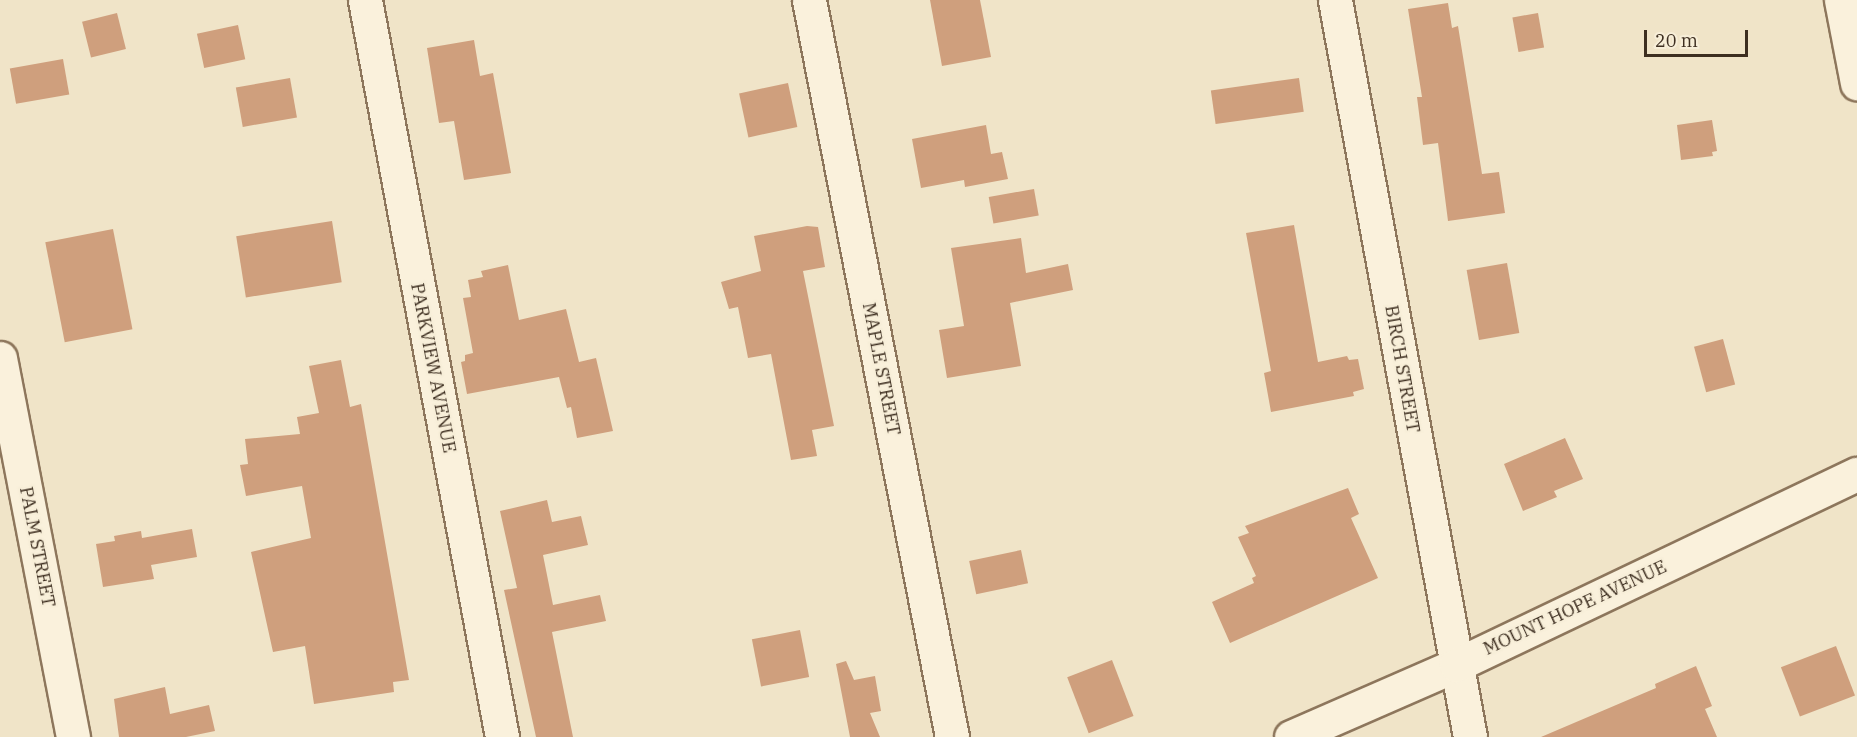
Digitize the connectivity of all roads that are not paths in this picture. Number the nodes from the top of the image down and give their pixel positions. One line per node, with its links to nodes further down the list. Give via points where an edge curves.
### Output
1 (365, 0): 10 (street, PARKVIEW AVENUE)
2 (809, 0): 11 (street, MAPLE STREET)
3 (1335, 0): 8 (street, BIRCH STREET)
4 (1841, 0): 5 (street)
5 (1857, 83)
6 (0, 358): 9 (street, PALM STREET)
7 (1857, 474): 8 (street, MOUNT HOPE AVENUE)
8 (1456, 665): 12 (street, MOUNT HOPE AVENUE); 13 (street, BIRCH STREET)
9 (73, 737)
10 (502, 737)
11 (952, 737)
12 (1291, 737)
13 (1470, 737)

